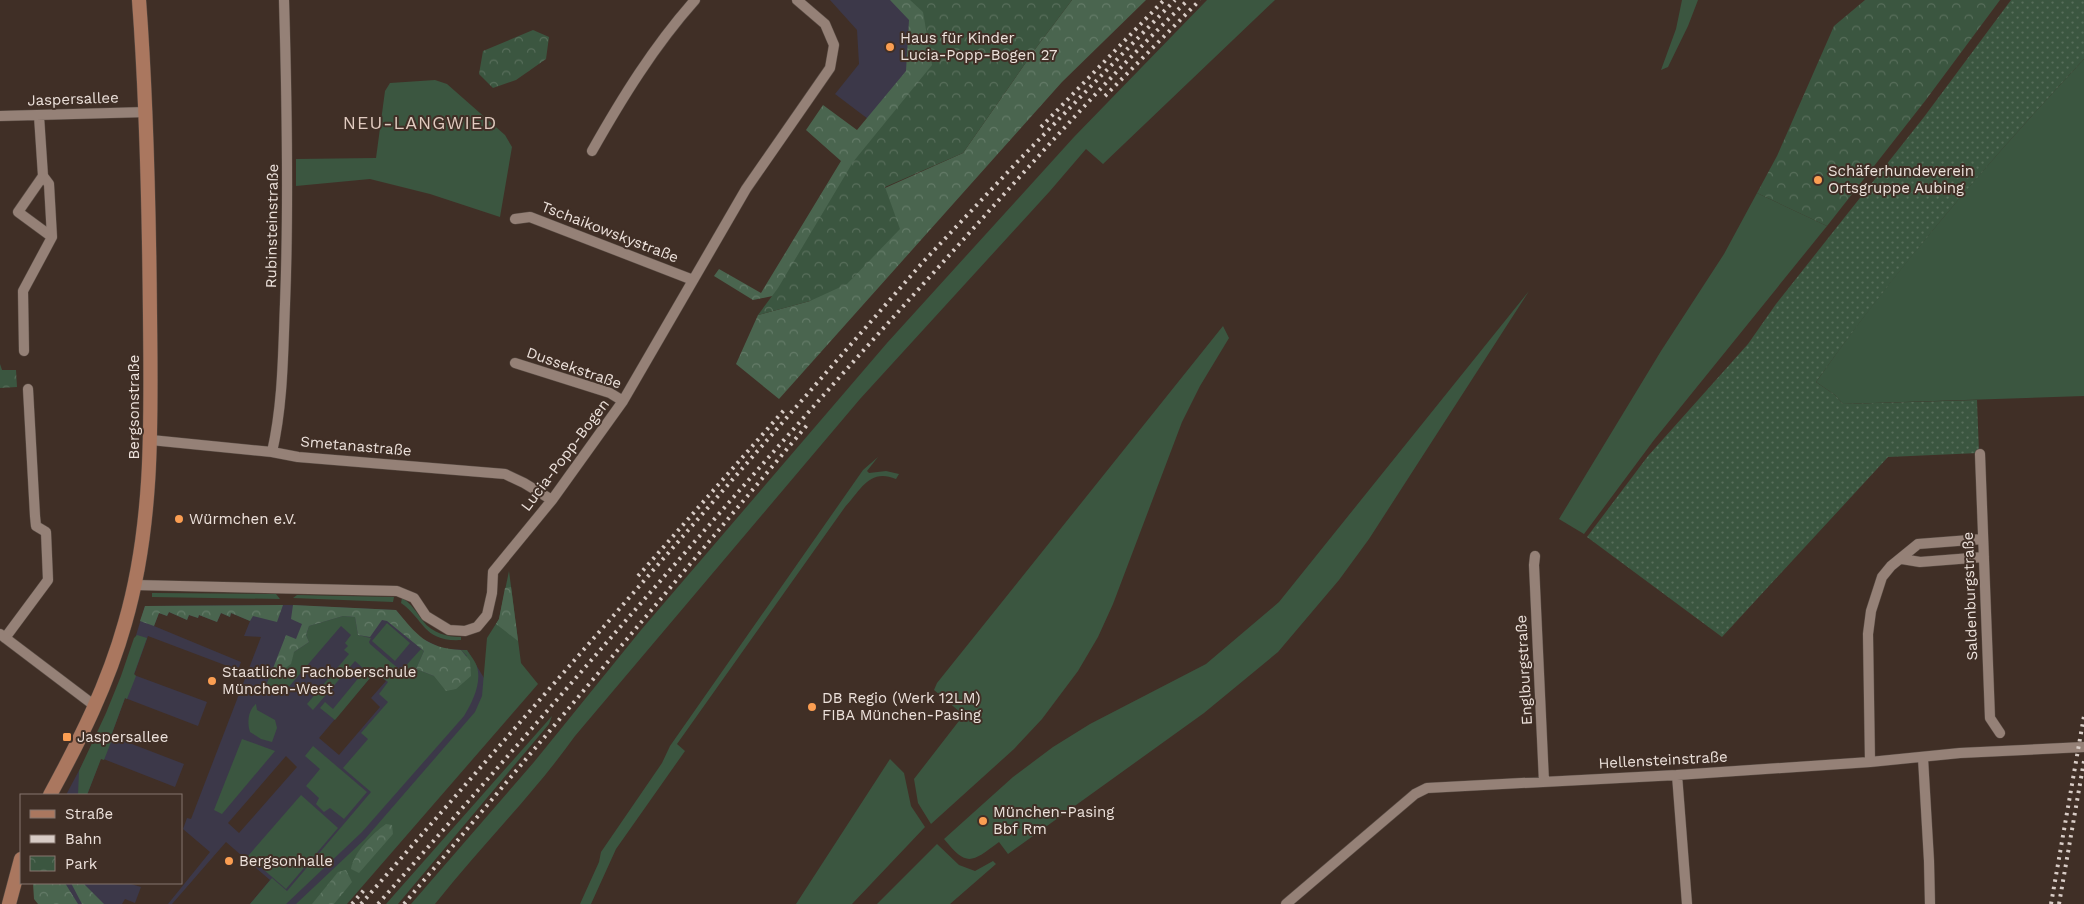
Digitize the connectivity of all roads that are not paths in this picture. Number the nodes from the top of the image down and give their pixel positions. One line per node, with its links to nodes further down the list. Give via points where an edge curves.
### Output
1 (139, 0): 5 (street, Bergsonstraße)
2 (284, 0): 18 (street, Rubinsteinstraße, via 287,265 278,424)
3 (695, 0): 8 (street, via 655,50)
4 (797, 0): 12 (street, Lucia-Popp-Bogen, via 825,24 834,45 830,68 746,189)
5 (147, 112): 7 (street, Jaspersallee); 17 (street, Bergsonstraße)
6 (0, 116): 7 (street, Jaspersallee)
7 (39, 116): 9 (street)
8 (592, 151)
9 (43, 176): 11 (street, via 49,184); 11 (street, via 18,212)
10 (515, 218): 12 (street, Tschaikowskystraße, via 530,217)
11 (52, 237): 13 (street, via 23,291)
12 (693, 280): 16 (street, Lucia-Popp-Bogen)
13 (24, 351)
14 (514, 363): 16 (street, Dussekstraße, via 610,393)
15 (28, 389): 26 (street, via 36,526 46,532 48,580)
16 (623, 401): 20 (street, Lucia-Popp-Bogen)
17 (150, 440): 18 (street, Smetanastraße); 25 (street, Bergsonstraße, via 146,514)
18 (272, 452): 20 (street, Smetanastraße, via 298,457 505,474)
19 (1980, 454): 21 (street, Saldenburgstraße)
20 (552, 500): 25 (street, Lucia-Popp-Bogen, via 493,572 487,615 476,627 465,631 449,630 426,616 414,598 397,591)
21 (1983, 539): 23 (street, Saldenburgstraße); 24 (street, via 1918,544)
22 (1535, 556): 33 (street, Englburgstraße)
23 (1984, 557): 24 (street, via 1920,562); 28 (street, Saldenburgstraße, via 1990,718)
24 (1902, 559): 31 (street, via 1882,577 1871,611 1867,661)
25 (135, 584): 27 (street, Bergsonstraße)
26 (2, 636): 27 (street)
27 (96, 706): 34 (street, Bergsonstraße)
28 (2000, 733)
29 (2084, 747): 30 (street, Hellensteinstraße)
30 (1923, 758): 31 (street, Hellensteinstraße); 39 (street)
31 (1870, 762): 32 (street, Hellensteinstraße)
32 (1677, 774): 33 (street, Hellensteinstraße); 38 (street)
33 (1544, 782): 37 (street, Hellensteinstraße, via 1427,788 1415,794)
34 (51, 794)
35 (20, 863): 36 (street)
36 (9, 904)
37 (1286, 904)
38 (1687, 904)
39 (1930, 904)

